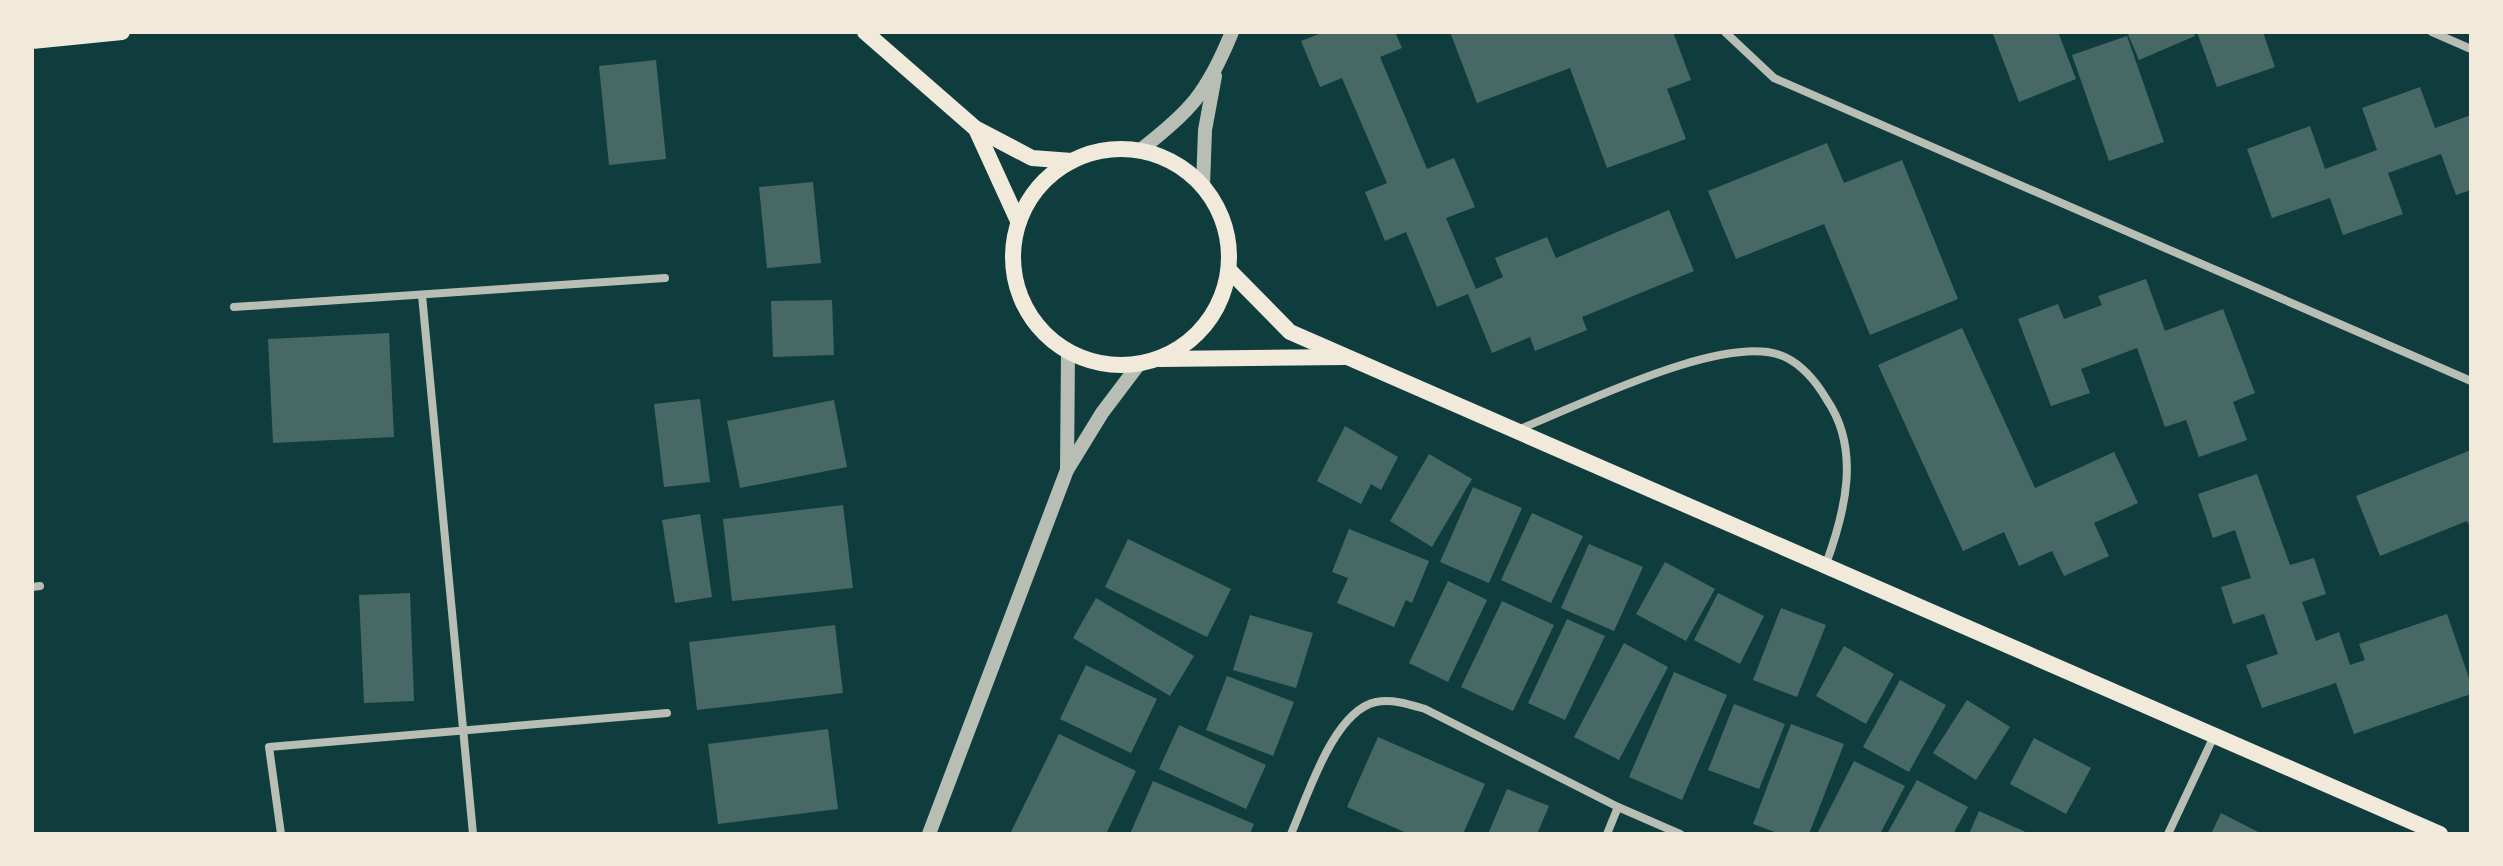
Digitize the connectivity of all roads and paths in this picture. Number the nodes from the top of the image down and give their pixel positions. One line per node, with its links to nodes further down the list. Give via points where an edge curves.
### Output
1 (122, 32): 6 (main road)
2 (865, 32): 9 (main road)
3 (1232, 32): 8 (street)
4 (1725, 32): 22 (street, via 1774,78)
5 (2432, 32): 7 (street)
6 (32, 41)
7 (2471, 49)
8 (1217, 67): 10 (street, via 1193,107); 12 (street, via 1205,130)
9 (975, 128): 11 (main road, via 1032,158); 13 (main road)
10 (1139, 151): 11 (main road, via 1105,150); 12 (main road, via 1168,160)
11 (1072, 161): 13 (main road, via 1048,178)
12 (1203, 186): 14 (main road, via 1228,240)
13 (1018, 221): 18 (main road, via 1014,281 1044,334)
14 (1229, 270): 19 (main road, via 1290,332); 20 (main road, via 1221,299 1196,336)
15 (665, 278): 16 (street)
16 (422, 295): 17 (street); 27 (street)
17 (234, 307)
18 (1068, 352): 21 (main road, via 1101,364); 24 (street)
19 (1354, 357): 20 (main road); 23 (main road)
20 (1159, 359): 21 (main road)
21 (1139, 364): 24 (street)
22 (2471, 381)
23 (1520, 429): 25 (main road); 25 (street, via 1704,357 1749,349 1785,356 1813,378 1833,408 1843,441 1848,482 1844,515)
24 (1067, 470): 32 (street)
25 (1826, 564): 28 (main road)
26 (667, 713): 27 (street)
27 (461, 729): 30 (street, via 269,747); 31 (street)
28 (2215, 734): 36 (street); 37 (main road)
29 (1618, 807): 33 (street, via 1425,709 1400,701 1374,702 1352,715 1335,737); 34 (street); 35 (street)
30 (281, 834)
31 (473, 834)
32 (929, 834)
33 (1291, 834)
34 (1607, 834)
35 (1680, 834)
36 (2168, 834)
37 (2440, 834)

